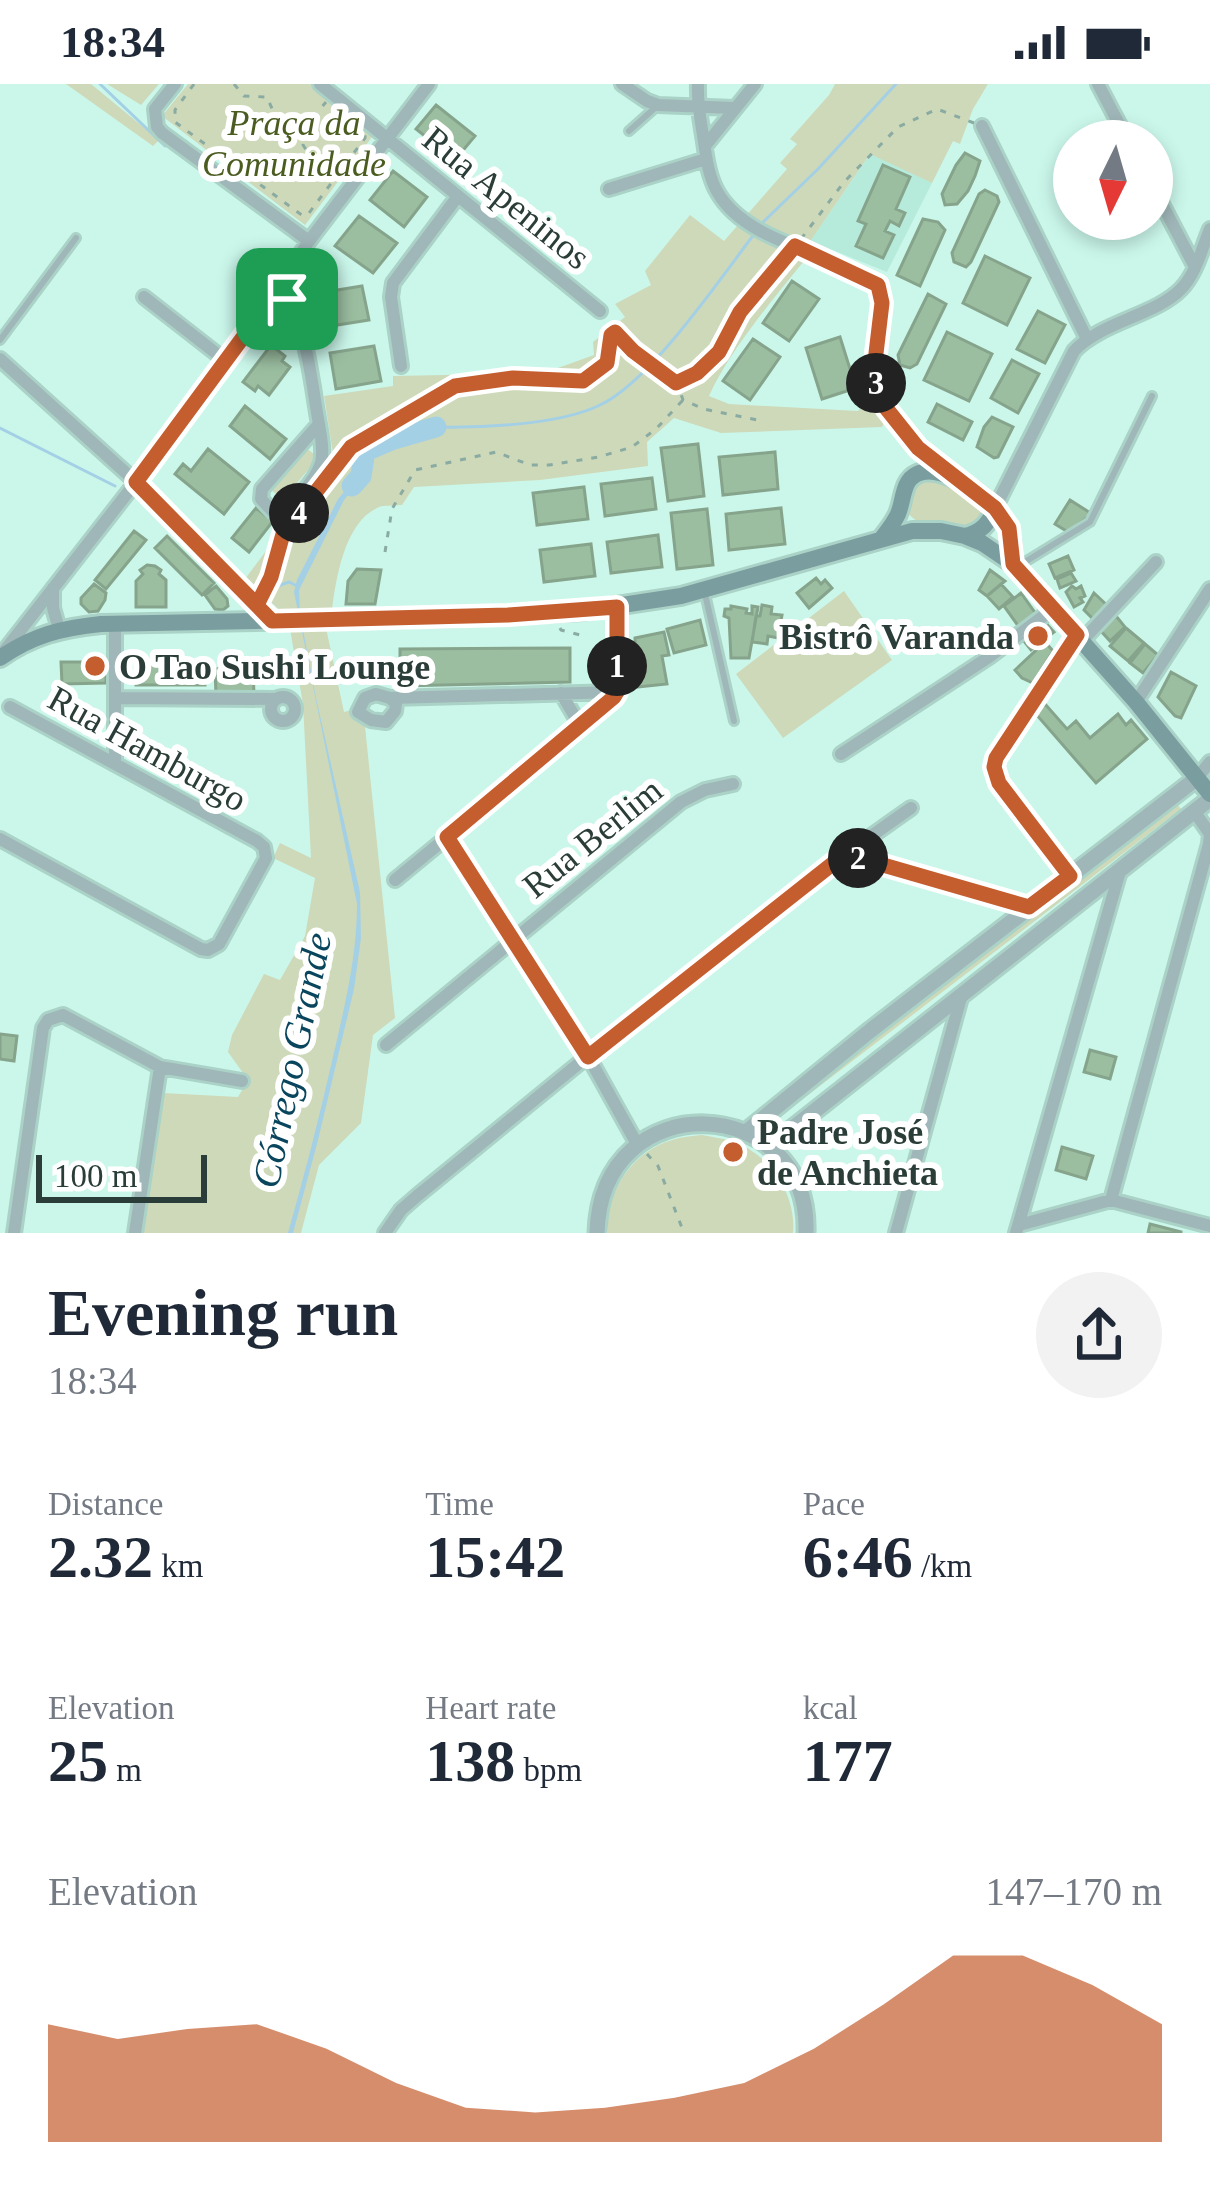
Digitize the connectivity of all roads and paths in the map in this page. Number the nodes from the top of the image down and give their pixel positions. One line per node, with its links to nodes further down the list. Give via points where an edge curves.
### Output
1 (175, 84): 27 (street, via 155,109 162,133)
2 (194, 84): 18 (path, via 175,122 304,216)
3 (234, 84): 16 (path, via 244,96 268,97 280,123)
4 (320, 84): 19 (street, Rua Apeninos)
5 (429, 84): 19 (street)
6 (622, 84): 11 (street)
7 (698, 84): 12 (street)
8 (755, 84): 13 (street)
9 (1098, 84): 14 (street)
10 (327, 100): 16 (path)
11 (658, 105): 12 (street); 17 (lane)
12 (697, 108): 13 (street); 20 (street)
13 (734, 108): 20 (street)
14 (1117, 120)
15 (982, 126): 28 (path, via 937,109 898,127); 36 (street)
16 (305, 127): 21 (path)
17 (629, 131)
18 (365, 138)
19 (386, 139): 23 (street, Rua Apeninos); 27 (street)
20 (706, 153): 22 (street); 28 (street, via 718,194 740,217)
21 (309, 154)
22 (609, 189)
23 (458, 196): 32 (street, Rua Apeninos); 40 (street, via 393,283)
24 (1173, 224): 29 (street)
25 (1210, 229): 29 (street)
26 (76, 238): 37 (lane)
27 (309, 241): 30 (street)
28 (795, 246): 41 (path, via 740,312 719,352); 46 (street, via 878,285 878,390)
29 (1196, 267): 36 (street, via 1177,293)
30 (278, 290): 33 (street); 34 (street)
31 (144, 297): 39 (street)
32 (600, 311): 35 (path)
33 (261, 313): 34 (street); 39 (street)
34 (299, 323): 45 (street)
35 (615, 332): 41 (path); 47 (path, via 607,363 583,381 455,386 351,447)
36 (1087, 339): 53 (street, via 1068,360)
37 (0, 340)
38 (0, 359): 49 (street)
39 (226, 361): 49 (street)
40 (401, 366)
41 (676, 383): 43 (path)
42 (1152, 396): 59 (lane, via 1090,522)
43 (683, 400): 44 (path); 57 (path, via 632,447 599,458 530,465 496,452 415,470 392,509)
44 (758, 420)
45 (319, 424): 45 (street, via 262,489 274,513 287,509 317,471)
46 (911, 440): 48 (street); 50 (street)
47 (329, 473)
48 (952, 475): 50 (main road, via 922,471); 53 (main road)
49 (136, 482): 60 (street); 63 (street)
50 (906, 484): 52 (main road)
51 (307, 502): 63 (path, via 283,534)
52 (901, 506): 54 (main road); 56 (main road)
53 (995, 508): 55 (main road, via 986,526); 59 (main road, via 1009,528)
54 (920, 530): 55 (main road); 56 (main road)
55 (965, 536): 59 (main road)
56 (882, 538): 62 (main road)
57 (386, 552)
58 (1156, 562): 71 (street)
59 (1015, 565): 65 (main road)
60 (53, 587): 69 (street); 72 (street)
61 (1210, 589): 78 (street)
62 (704, 590): 64 (main road); 80 (lane)
63 (257, 605): 67 (street)
64 (617, 607): 66 (main road); 73 (street)
65 (1054, 608): 71 (main road); 82 (street)
66 (559, 613): 67 (main road); 70 (path, via 561,630)
67 (281, 621): 68 (main road)
68 (115, 623): 69 (main road); 75 (street)
69 (59, 629): 72 (main road)
70 (580, 635)
71 (1079, 638): 78 (main road); 95 (street, via 994,767)
72 (0, 658)
73 (617, 692): 74 (street); 81 (street)
74 (561, 693): 76 (street); 81 (street)
75 (115, 698): 77 (street); 84 (street)
76 (390, 698)
77 (277, 699)
78 (1136, 702): 85 (main road)
79 (10, 707): 84 (street, Rua Hamburgo)
80 (734, 721)
81 (580, 727): 91 (street)
82 (841, 754)
83 (1210, 762): 85 (street)
84 (115, 764): 92 (street, Rua Hamburgo, via 266,852 219,944 201,949)
85 (1197, 778): 87 (street); 88 (main road)
86 (733, 784): 98 (street, Rua Berlim, via 691,795)
87 (1180, 792): 90 (street); 95 (street)
88 (1210, 797): 90 (street)
89 (910, 808): 93 (street)
90 (1194, 812): 94 (street); 109 (street, via 1209,844)
91 (447, 837): 96 (street); 98 (street)
92 (0, 839)
93 (845, 854): 97 (street); 103 (street)
94 (1120, 869): 99 (street); 111 (street)
95 (1070, 876): 97 (street)
96 (395, 880)
97 (1029, 907): 100 (street)
98 (514, 939): 101 (street, Rua Berlim); 103 (street)
99 (962, 994): 102 (street); 118 (street)
100 (871, 1030): 102 (street); 106 (street)
101 (386, 1045)
102 (887, 1052): 108 (street)
103 (588, 1057): 107 (street); 114 (street, via 417,1196)
104 (160, 1067): 105 (street); 112 (street, via 72,1018 55,1016 43,1028); 113 (street)
105 (242, 1081)
106 (746, 1132): 107 (street, via 690,1123); 108 (street)
107 (637, 1144): 115 (street, via 605,1186); 116 (path, via 658,1166)
108 (769, 1147): 117 (street, via 800,1190)
109 (1111, 1200): 110 (street); 111 (street)
110 (1210, 1226)
111 (1018, 1229)
112 (14, 1233)
113 (135, 1233)
114 (385, 1233)
115 (597, 1233)
116 (684, 1233)
117 (806, 1233)
118 (896, 1233)

